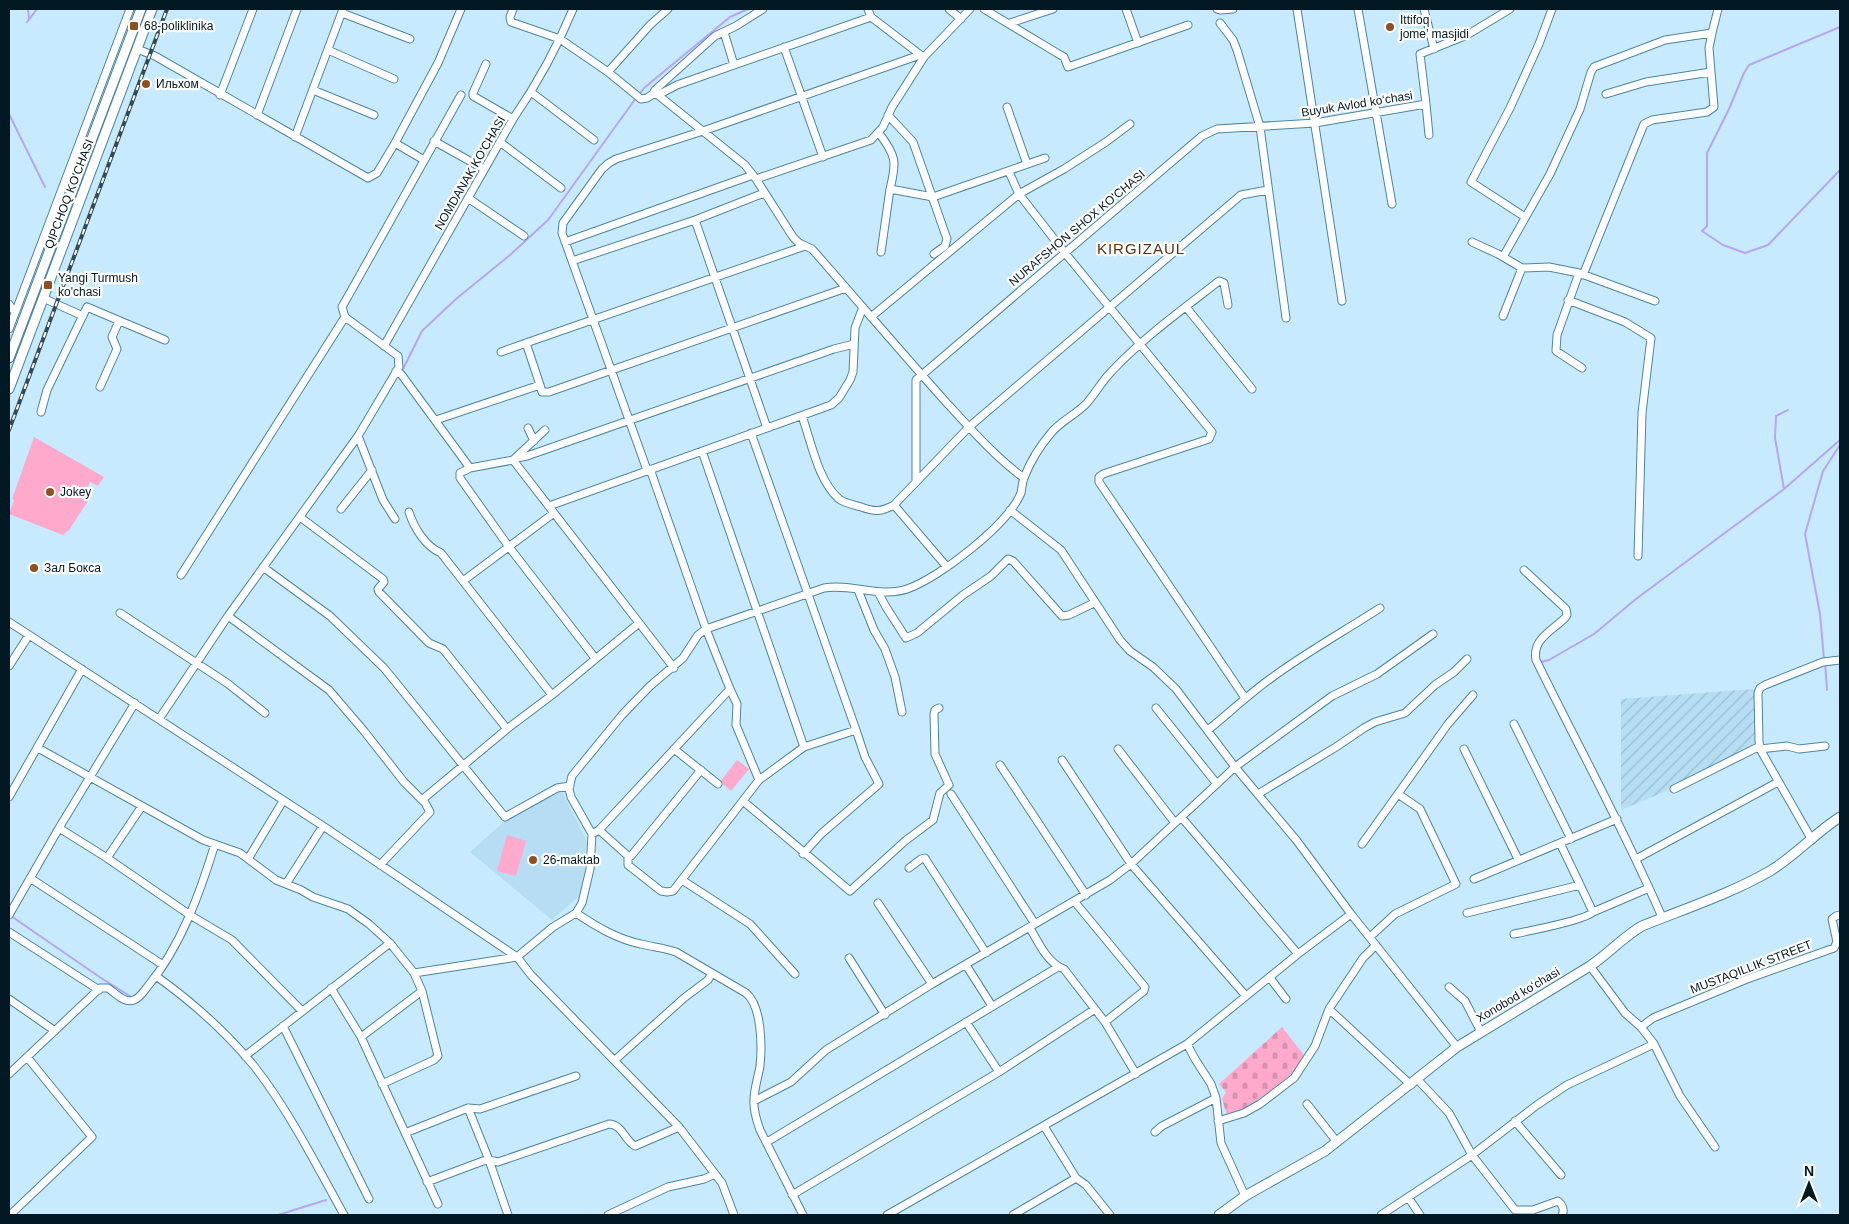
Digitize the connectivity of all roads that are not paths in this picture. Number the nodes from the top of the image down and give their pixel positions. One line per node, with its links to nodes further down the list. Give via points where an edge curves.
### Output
1 (130, 9): 110 (street)
2 (141, 9): 126 (main road, QIPCHOQ KO'CHASI)
3 (152, 9): 37 (main road, QIPCHOQ KO'CHASI)
4 (253, 9): 48 (street)
5 (297, 9): 56 (street)
6 (462, 9): 70 (street, via 438,63)
7 (514, 9): 34 (street, via 511,22)
8 (573, 9): 34 (street, NOMDANAK KO'CHASI)
9 (668, 9): 43 (street)
10 (763, 9): 31 (street)
11 (868, 9): 26 (street)
12 (949, 9): 27 (street)
13 (970, 9): 27 (street)
14 (984, 9): 29 (street)
15 (1053, 9): 29 (street)
16 (1126, 9): 35 (street)
17 (1216, 9): 18 (street)
18 (1233, 9)
19 (1297, 9): 60 (street)
20 (1358, 9): 55 (street)
21 (1424, 9): 38 (street)
22 (1510, 9): 38 (street, Buyuk Avlod koʻchasi, via 1468,35)
23 (1552, 9): 86 (street, via 1510,108 1471,182)
24 (1718, 9): 32 (street)
25 (342, 11): 33 (street); 39 (street)
26 (871, 17): 36 (street); 40 (street)
27 (961, 19): 40 (street)
28 (1220, 23): 62 (street, via 1237,50)
29 (1010, 24): 35 (street, via 1064,57 1068,66)
30 (1188, 25): 35 (street)
31 (724, 32): 42 (street); 49 (street, via 715,36 655,90)
32 (1712, 33): 44 (street, via 1709,48); 86 (street, via 1665,40 1594,67 1580,110 1550,174)
33 (410, 39)
34 (560, 40): 43 (street); 47 (street, NOMDANAK KO'CHASI)
35 (1138, 42)
36 (784, 47): 42 (street); 52 (street)
37 (137, 49): 48 (street); 101 (main road, QIPCHOQ KO'CHASI)
38 (1434, 49): 53 (street, Buyuk Avlod koʻchasi, via 1420,54)
39 (328, 50): 45 (street); 46 (street)
40 (922, 56): 52 (street); 58 (street)
41 (486, 64): 59 (street, via 473,96)
42 (734, 65): 49 (street)
43 (608, 72): 49 (street, via 644,99)
44 (1711, 72): 50 (street, via 1646,82); 98 (street, via 1715,104 1711,110 1644,124)
45 (394, 78)
46 (313, 90): 57 (street); 66 (street)
47 (531, 92): 59 (street, NOMDANAK KO'CHASI); 67 (street)
48 (220, 94): 56 (street)
49 (655, 94): 63 (street)
50 (1606, 94)
51 (461, 95): 68 (street)
52 (801, 96): 63 (street); 71 (street)
53 (1426, 104): 55 (street, Buyuk Avlod koʻchasi); 65 (street)
54 (1007, 107): 74 (street)
55 (1375, 114): 60 (street, Buyuk Avlod koʻchasi); 85 (street)
56 (257, 115): 66 (street)
57 (374, 115)
58 (888, 115): 64 (street); 84 (street, via 913,142)
59 (513, 119): 69 (street, NOMDANAK KO'CHASI)
60 (1315, 123): 62 (street, Buyuk Avlod koʻchasi); 102 (street)
61 (1130, 124): 82 (street, via 1078,160)
62 (1260, 128): 80 (street); 93 (street, NURAFSHON SHOX KO'CHASI, via 1222,129 1206,133)
63 (703, 131): 77 (street); 89 (street, via 608,163 563,223)
64 (879, 133): 71 (street, via 871,140); 79 (street, via 892,150 895,162)
65 (1429, 135)
66 (295, 137): 70 (street, via 368,178 377,173)
67 (594, 140)
68 (434, 141): 73 (street); 75 (street)
69 (500, 142): 75 (street, NOMDANAK KO'CHASI); 78 (street)
70 (394, 143): 73 (street)
71 (823, 157): 77 (street)
72 (1045, 158): 74 (street)
73 (424, 160): 113 (street, via 343,304)
74 (1027, 164): 76 (street)
75 (484, 170): 83 (street, NOMDANAK KO'CHASI)
76 (1009, 172): 82 (street); 84 (street)
77 (755, 177): 81 (street); 89 (street)
78 (561, 188)
79 (890, 189): 84 (street); 92 (street)
80 (1268, 190): 108 (street, via 1242,195); 115 (street)
81 (764, 193): 87 (street); 91 (street, via 793,237)
82 (1019, 194): 93 (street); 114 (street)
83 (468, 198): 88 (street); 124 (street, NOMDANAK KO'CHASI)
84 (933, 198): 94 (street, via 947,239 945,246)
85 (1392, 204)
86 (1525, 217): 95 (street)
87 (695, 220): 96 (street); 99 (street)
88 (524, 236)
89 (565, 242): 96 (street)
90 (1472, 242): 95 (street)
91 (805, 246): 99 (street); 100 (street, via 812,249)
92 (881, 252)
93 (1065, 253): 108 (street); 130 (street, NURAFSHON SHOX KO'CHASI)
94 (934, 254)
95 (1504, 257): 97 (street)
96 (572, 261): 116 (street)
97 (1522, 268): 98 (street, via 1549,267); 112 (street)
98 (1583, 272): 103 (street); 104 (street)
99 (715, 277): 116 (street); 118 (street)
100 (846, 288): 107 (street); 118 (street)
101 (43, 298): 111 (street); 135 (main road, QIPCHOQ KO'CHASI)
102 (1342, 300)
103 (1568, 300): 127 (street, via 1557,335 1556,351); 163 (street, via 1625,322 1651,338 1642,414)
104 (1655, 302)
105 (9, 304): 110 (street)
106 (1228, 305): 109 (street, via 1221,281)
107 (863, 307): 114 (street); 123 (street, via 855,328)
108 (1110, 307): 122 (street); 140 (street)
109 (1186, 307): 122 (street); 134 (street)
110 (16, 311): 119 (street)
111 (84, 316): 117 (street, via 87,308); 136 (street, via 47,390)
112 (1503, 316)
113 (345, 317): 124 (street); 167 (street)
114 (871, 317): 130 (street)
115 (1286, 318)
116 (592, 320): 121 (street); 128 (street)
117 (118, 321): 120 (street); 133 (street, via 112,337 117,349)
118 (733, 328): 128 (street); 131 (street)
119 (9, 329)
120 (165, 340)
121 (526, 343): 125 (street); 132 (street)
122 (1140, 343): 152 (street, via 1086,404 1052,431 1040,446); 192 (street, via 1212,434 1209,439 1103,474 1099,482)
123 (854, 344): 131 (street); 137 (street, via 853,372 838,398 824,408)
124 (384, 346): 129 (street, via 398,356 400,362)
125 (501, 352)
126 (9, 358)
127 (1582, 368)
128 (611, 370): 132 (street, via 545,393); 139 (street)
129 (396, 371): 138 (street); 145 (street)
130 (922, 375): 140 (street); 153 (street, via 915,385)
131 (750, 378): 139 (street); 142 (street)
132 (540, 385): 138 (street)
133 (100, 387)
134 (1252, 388)
135 (9, 389)
136 (41, 412)
137 (802, 416): 142 (street); 154 (street, via 824,480 840,500 882,511)
138 (436, 420): 149 (street)
139 (629, 420): 148 (street); 151 (street)
140 (969, 427): 152 (street); 153 (street)
141 (528, 428): 146 (street)
142 (767, 428): 144 (street)
143 (545, 430): 146 (street)
144 (751, 433): 147 (street); 171 (street)
145 (358, 436): 150 (street); 160 (street)
146 (534, 441): 148 (street)
147 (702, 451): 151 (street); 174 (street)
148 (515, 459): 149 (street); 155 (street)
149 (470, 468): 162 (street, via 460,473 460,478)
150 (372, 470): 156 (street); 161 (street, via 383,500)
151 (649, 470): 155 (street); 179 (street)
152 (1024, 478): 157 (street)
153 (916, 482): 154 (street)
154 (894, 505): 164 (street)
155 (549, 506): 159 (street)
156 (341, 508)
157 (1010, 510): 164 (street); 172 (street, via 1061,550)
158 (409, 512): 168 (street, via 432,549 441,553)
159 (554, 513): 162 (street); 178 (street)
160 (300, 517): 165 (street); 200 (street, via 383,579 379,592 430,642 443,649)
161 (395, 519)
162 (509, 547): 168 (street); 182 (street)
163 (1638, 556)
164 (947, 566): 170 (street, via 906,589)
165 (263, 567): 176 (street); 212 (street, via 330,616 384,668)
166 (1524, 570): 232 (street, via 1566,609 1566,618 1541,638 1534,653)
167 (181, 576)
168 (463, 581): 190 (street)
169 (858, 590): 170 (street); 171 (street, via 829,587); 196 (street, via 885,649)
170 (878, 592): 172 (street, via 906,638 991,576 1008,559 1062,616)
171 (808, 594): 174 (street); 201 (street)
172 (1094, 603): 202 (street, via 1120,640 1176,688)
173 (1380, 608): 192 (street)
174 (757, 611): 179 (street); 204 (street)
175 (120, 614): 185 (street)
176 (228, 616): 185 (street); 228 (street, via 329,690)
177 (9, 622): 181 (street)
178 (640, 623): 182 (street); 187 (street)
179 (706, 629): 187 (street); 189 (street)
180 (1433, 634): 213 (street, via 1377,674 1332,696)
181 (30, 635): 186 (street); 188 (street)
182 (595, 658): 190 (street)
183 (1467, 659): 223 (street, via 1405,713 1364,728)
184 (1840, 660): 207 (street, via 1819,664 1760,688)
185 (197, 663): 197 (street); 198 (street)
186 (9, 666)
187 (674, 668): 220 (street, via 650,686 622,716 572,776)
188 (82, 669): 193 (street); 205 (street)
189 (730, 689): 208 (street); 216 (street, via 736,704 736,726)
190 (552, 695): 200 (street)
191 (1473, 695): 224 (street)
192 (1245, 698): 202 (street)
193 (135, 704): 198 (street); 215 (street)
194 (939, 708): 243 (street, via 934,712 935,754 948,785 940,793 933,820 905,840 850,891)
195 (1156, 708): 219 (street)
196 (902, 712)
197 (265, 714)
198 (159, 719): 226 (street)
199 (1514, 724): 238 (street)
200 (507, 729): 212 (street)
201 (856, 730): 204 (street); 243 (street, via 879,784)
202 (1208, 730): 213 (street)
203 (1825, 746): 207 (street, via 1798,750 1787,746)
204 (804, 747): 216 (street)
205 (38, 748): 215 (street); 225 (street)
206 (1464, 748): 247 (street)
207 (1760, 748): 217 (street); 221 (street)
208 (674, 749): 214 (street); 236 (street)
209 (1118, 749): 233 (street)
210 (1062, 760): 249 (street)
211 (1000, 764): 258 (street)
212 (463, 765): 220 (street, via 504,817 557,788); 228 (street, via 423,799)
213 (1235, 767): 219 (street); 223 (street)
214 (701, 770): 218 (street); 244 (street, via 634,854)
215 (91, 778): 229 (street); 235 (street)
216 (759, 780): 227 (street)
217 (1778, 782): 239 (street); 248 (street)
218 (718, 784)
219 (1217, 784): 231 (street)
220 (570, 786): 237 (street, via 571,797)
221 (1674, 789)
222 (951, 794): 269 (street)
223 (1258, 794): 264 (street)
224 (1398, 794): 242 (street); 272 (street, via 1420,809 1456,884 1395,914)
225 (9, 797)
226 (283, 800): 234 (street); 246 (street)
227 (743, 800): 243 (street); 254 (street)
228 (426, 804): 250 (street, via 430,812)
229 (142, 806): 241 (street); 245 (street)
230 (1840, 817): 239 (main road, Xonobod koʻchasi)
231 (1182, 818): 233 (street); 276 (street)
232 (1617, 819): 238 (street); 248 (street)
233 (1175, 823): 249 (street)
234 (323, 826): 250 (street); 255 (street)
235 (58, 828): 245 (street); 252 (street)
236 (599, 830): 237 (street); 244 (street)
237 (592, 834): 263 (street, via 590,869)
238 (1571, 839): 240 (street)
239 (1812, 840): 268 (main road, Xonobod koʻchasi, via 1762,876)
240 (1560, 843): 247 (street); 256 (street)
241 (215, 844): 246 (street); 266 (street)
242 (1362, 844)
243 (804, 853)
244 (628, 856): 254 (street, via 628,865 661,891 673,891)
245 (107, 858): 266 (street)
246 (248, 859): 255 (street)
247 (1518, 859): 253 (street)
248 (1636, 859): 257 (street)
249 (1131, 864): 258 (street); 293 (street)
250 (380, 865): 277 (street)
251 (909, 868): 275 (street, via 925,858)
252 (30, 878): 265 (street); 279 (street)
253 (1474, 878)
254 (682, 880): 285 (street, via 750,924)
255 (286, 884): 273 (street, via 348,909)
256 (1580, 885): 261 (street); 262 (street)
257 (1650, 888): 261 (street); 268 (street)
258 (1086, 895): 259 (street)
259 (1074, 901): 269 (street); 302 (street, via 1144,987 1144,991)
260 (878, 903): 288 (street)
261 (1593, 912): 271 (street, via 1570,922)
262 (1467, 913)
263 (576, 914): 277 (street, via 553,927); 284 (street, via 608,932 676,952)
264 (1350, 914): 272 (street); 276 (street)
265 (9, 915)
266 (190, 915): 279 (street); 299 (street, via 232,940)
267 (1840, 915): 304 (street, MUSTAQILLIK STREET, via 1832,919 1838,942 1834,948 1747,979 1653,1018)
268 (1662, 917): 281 (main road, Xonobod koʻchasi, via 1633,931)
269 (1033, 926): 275 (street); 282 (street, via 1049,958)
270 (9, 932): 291 (street)
271 (1514, 934)
272 (1370, 937): 274 (street)
273 (390, 942): 283 (street); 290 (street)
274 (1376, 945): 297 (street, via 1363,958); 310 (street)
275 (986, 953): 280 (street)
276 (1298, 954): 287 (street)
277 (517, 957): 283 (street); 313 (street)
278 (849, 958): 300 (street)
279 (163, 965): 286 (street)
280 (966, 965): 288 (street); 296 (street)
281 (1590, 966): 304 (street, via 1625,1013); 306 (main road, Xonobod koʻchasi)
282 (1058, 967): 296 (street); 298 (street, via 1064,969)
283 (414, 973): 292 (street)
284 (712, 973): 313 (street, via 708,980); 321 (street, via 748,995 756,1006 760,1061)
285 (794, 974)
286 (156, 976): 291 (street, via 133,1001 125,1000 105,987); 311 (street, via 198,1010)
287 (1270, 978): 293 (street); 295 (street)
288 (932, 984): 300 (street)
289 (1449, 987): 306 (street, via 1465,1001)
290 (331, 988): 299 (street); 307 (street)
291 (99, 990): 305 (street)
292 (422, 991): 307 (street); 319 (street, via 437,1058)
293 (1246, 996): 308 (street)
294 (9, 999): 305 (street)
295 (1286, 999)
296 (992, 1006): 301 (street)
297 (1329, 1009): 318 (street); 324 (street, via 1315,1046 1294,1078 1260,1104)
298 (1095, 1010): 302 (street); 315 (street)
299 (302, 1011): 303 (street)
300 (886, 1014): 321 (street, via 826,1050 792,1082)
301 (966, 1022): 315 (street); 330 (street)
302 (1105, 1022): 316 (street)
303 (283, 1026): 311 (street); 342 (street)
304 (1641, 1027): 309 (street)
305 (56, 1031): 312 (street)
306 (1481, 1032): 310 (main road, Xonobod koʻchasi)
307 (361, 1037): 319 (street)
308 (1188, 1044): 316 (street); 320 (street)
309 (1654, 1044): 325 (street, via 1567,1085); 332 (street, via 1680,1096)
310 (1457, 1047): 318 (main road, Xonobod koʻchasi)
311 (244, 1056): 345 (street, via 266,1082)
312 (27, 1057): 314 (street); 344 (street, via 92,1137)
313 (614, 1060): 327 (street)
314 (10, 1070)
315 (999, 1072): 339 (street)
316 (1136, 1074): 326 (street)
317 (576, 1076): 323 (street, via 480,1109)
318 (1414, 1083): 331 (main road, Xonobod koʻchasi); 333 (street, via 1449,1113)
319 (382, 1084): 329 (street)
320 (1216, 1098): 324 (street); 328 (street)
321 (754, 1101): 330 (street, via 756,1118)
322 (1307, 1104): 331 (street)
323 (468, 1108): 329 (street); 334 (street)
324 (1218, 1121): 340 (street, via 1221,1143)
325 (1515, 1121): 333 (street); 336 (street)
326 (1044, 1126): 337 (street); 350 (street)
327 (679, 1127): 334 (street, via 635,1146 617,1126 609,1124 498,1162); 335 (street)
328 (1155, 1132)
329 (405, 1133): 338 (street)
330 (767, 1142): 339 (street)
331 (1336, 1142): 340 (main road, Xonobod koʻchasi)
332 (1715, 1147)
333 (1472, 1155): 341 (street); 356 (street, via 1515,1210 1533,1210 1558,1201 1564,1212)
334 (489, 1160): 338 (street); 346 (street)
335 (715, 1174): 347 (street, via 668,1187); 348 (street, via 722,1183)
336 (1561, 1175)
337 (1076, 1178): 351 (street); 352 (street, via 1086,1185)
338 (428, 1182): 343 (street)
339 (792, 1195): 349 (street)
340 (1245, 1196): 353 (main road, Xonobod koʻchasi)
341 (1408, 1197): 354 (street); 355 (street)
342 (369, 1200)
343 (438, 1204)
344 (10, 1215)
345 (344, 1215)
346 (508, 1215)
347 (608, 1215)
348 (734, 1215)
349 (803, 1215)
350 (886, 1215)
351 (1013, 1215)
352 (1110, 1215)
353 (1219, 1215)
354 (1381, 1215)
355 (1420, 1215)
356 (1562, 1215)

